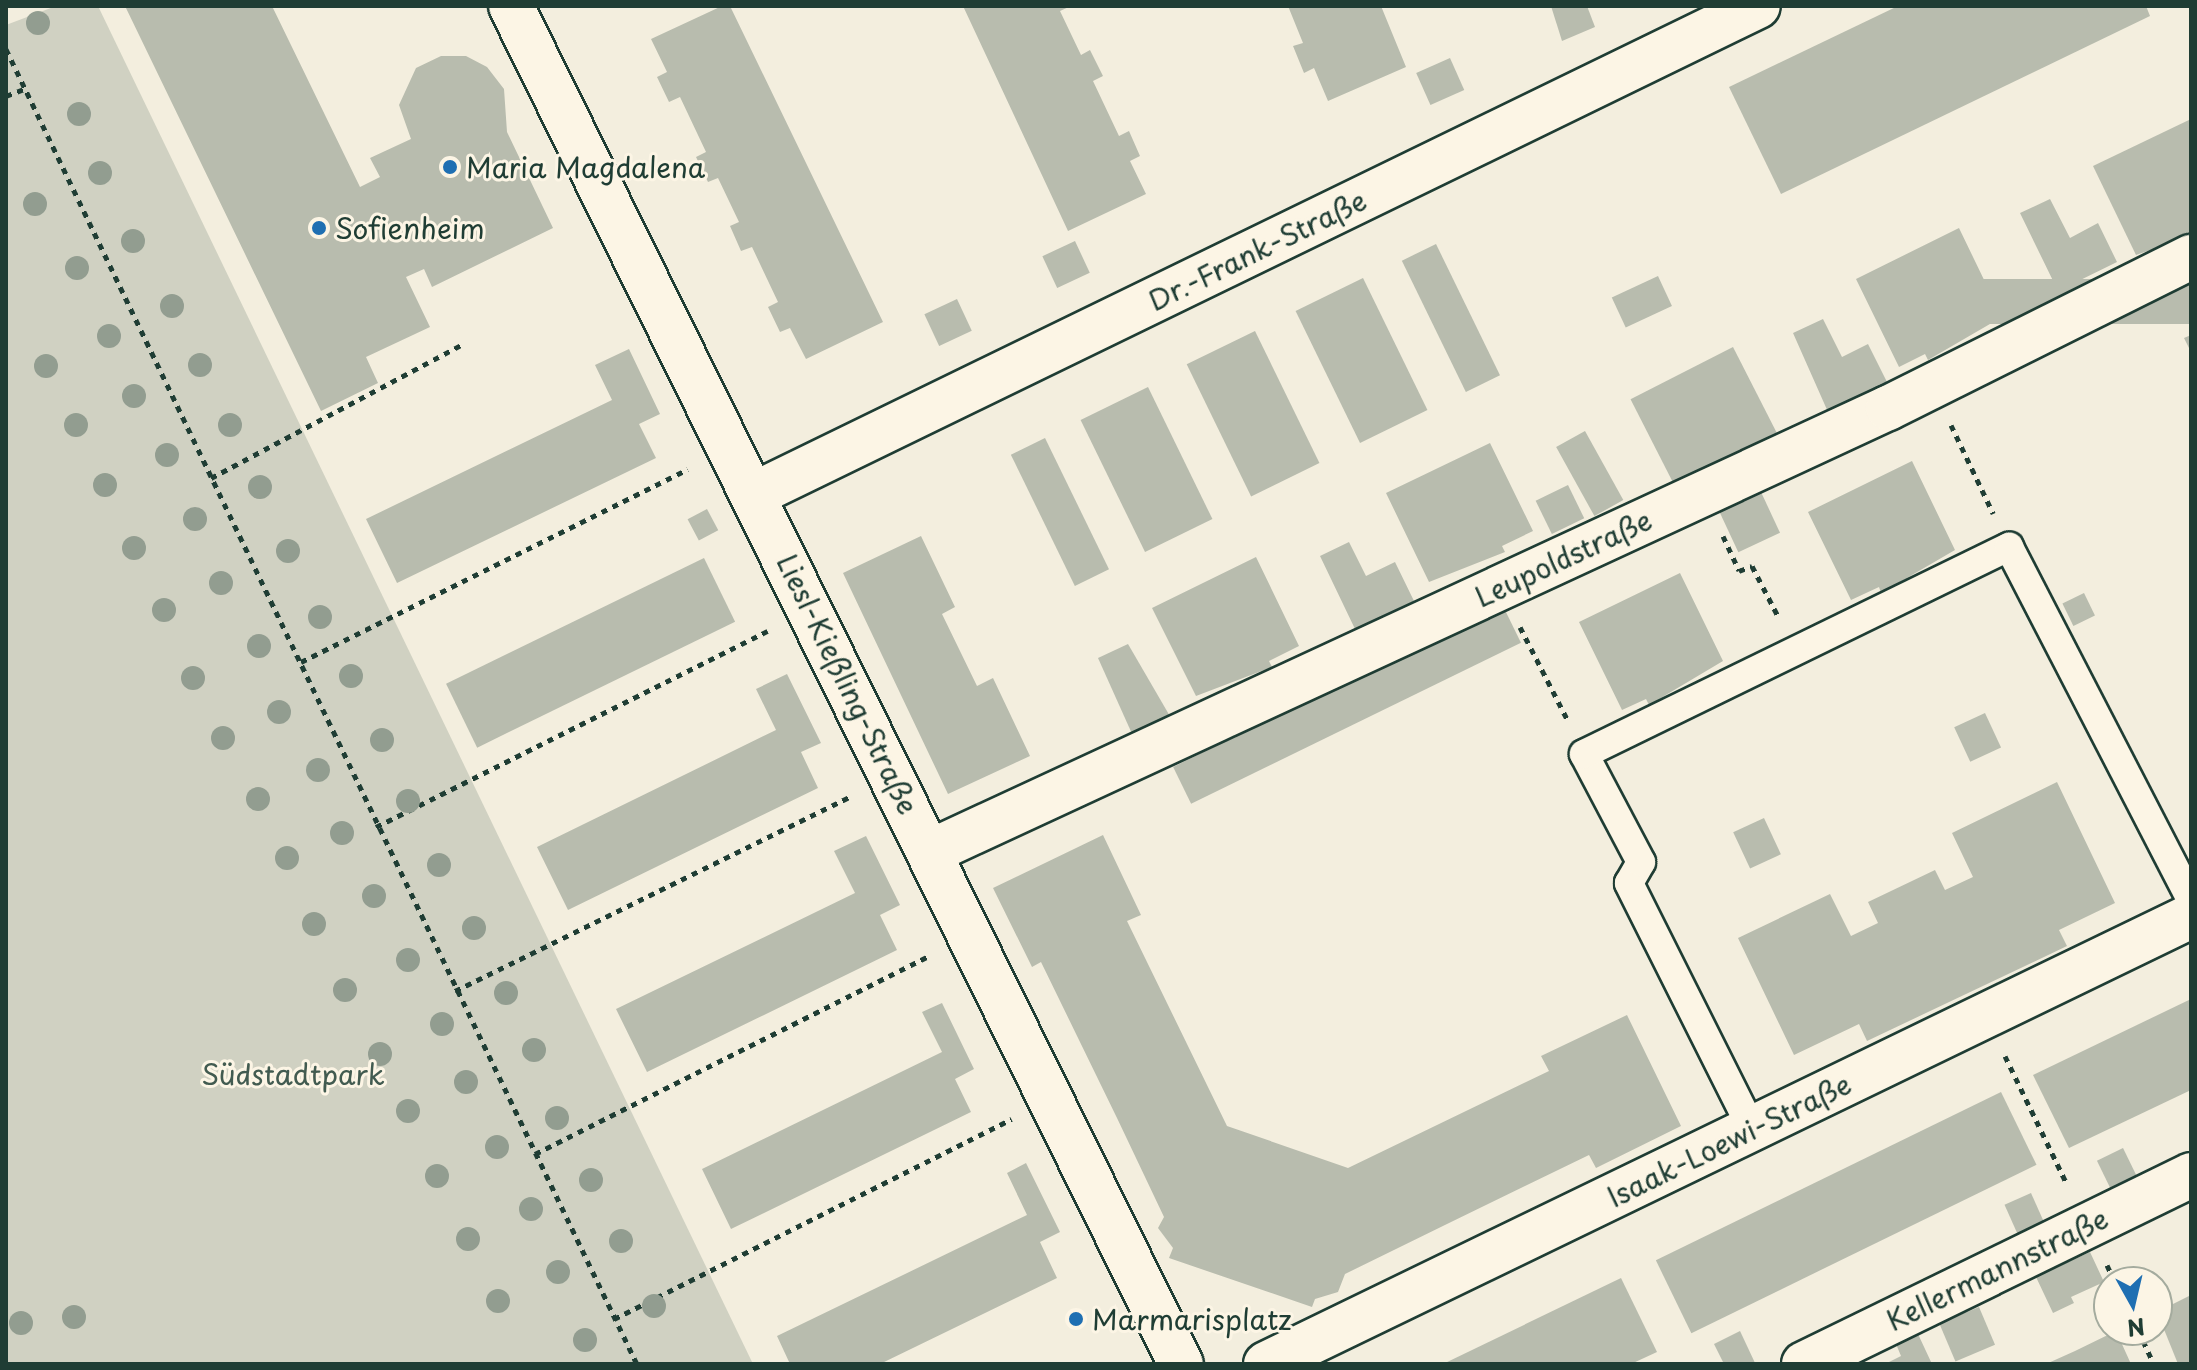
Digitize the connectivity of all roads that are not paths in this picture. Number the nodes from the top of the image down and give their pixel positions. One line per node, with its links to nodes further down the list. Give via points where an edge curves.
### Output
1 (511, 6): 4 (street, Liesl-Kießling-Straße)
2 (1758, 6): 4 (street, Dr.-Frank-Straße)
3 (2191, 257): 5 (street, Leupoldstraße, via 1932,386)
4 (755, 494): 5 (street, Liesl-Kießling-Straße)
5 (930, 852): 10 (street, Liesl-Kießling-Straße)
6 (2191, 899): 8 (lane, via 2009,547 1584,754 1641,862 1629,883)
7 (2191, 916): 8 (street, Isaak-Loewi-Straße)
8 (1752, 1129): 11 (street, Isaak-Loewi-Straße)
9 (2191, 1175): 12 (street, Kellermannstraße)
10 (1180, 1364)
11 (1266, 1364)
12 (1804, 1364)

